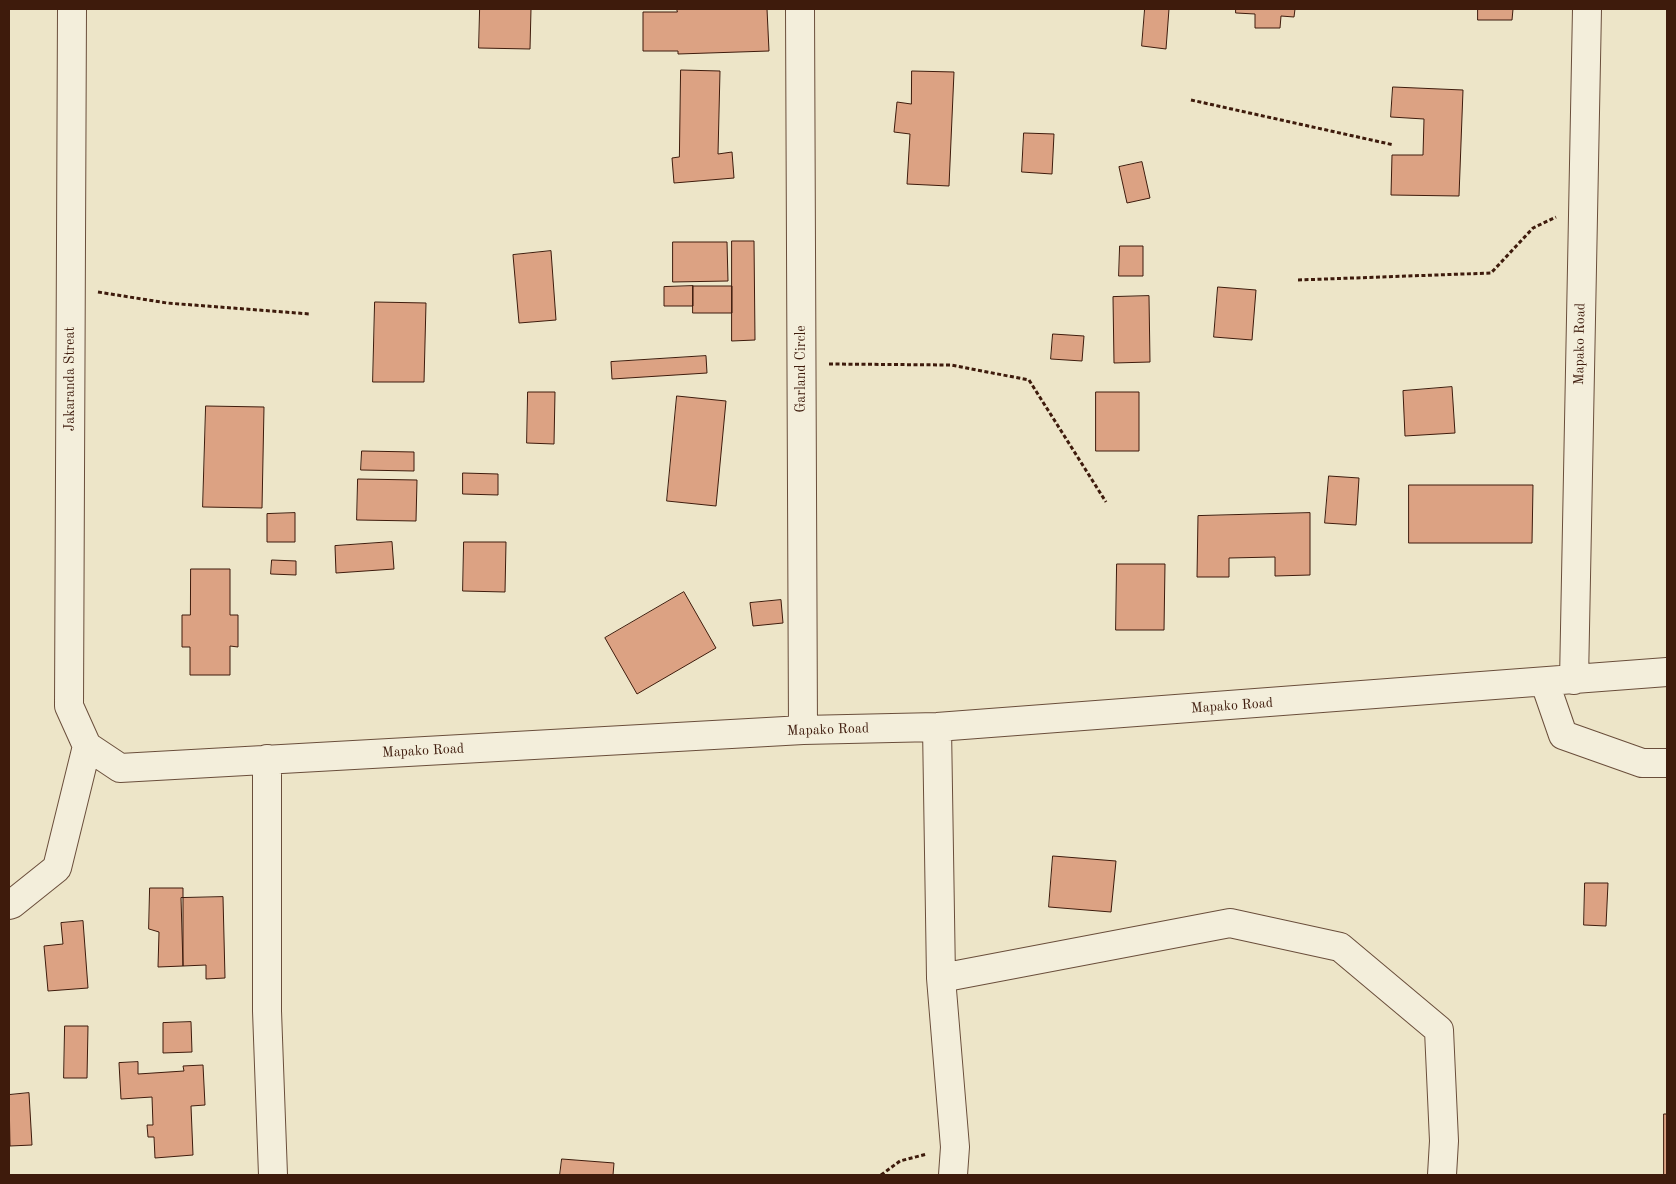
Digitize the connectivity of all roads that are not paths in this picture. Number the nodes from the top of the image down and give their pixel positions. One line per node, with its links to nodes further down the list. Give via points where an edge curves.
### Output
1 (72, 9): 9 (street, Jakaranda Streat, via 69,706)
2 (800, 9): 8 (street, Garland Circle)
3 (1587, 9): 5 (street, Mapako Road)
4 (1667, 672): 5 (street, Mapako Road)
5 (1574, 680): 6 (street, Mapako Road)
6 (1545, 683): 7 (street, Mapako Road); 11 (street, via 1563,735 1642,763)
7 (937, 727): 8 (street, Mapako Road); 13 (street)
8 (803, 730): 10 (street, Mapako Road)
9 (87, 746): 10 (street, Mapako Road, via 120,768); 12 (street, via 57,868)
10 (267, 759): 14 (street, via 266,1011)
11 (1667, 763)
12 (9, 905)
13 (942, 978): 15 (street, via 955,1147); 16 (street, via 1230,923 1340,947 1439,1030 1444,1141)
14 (273, 1175)
15 (953, 1175)
16 (1442, 1175)

